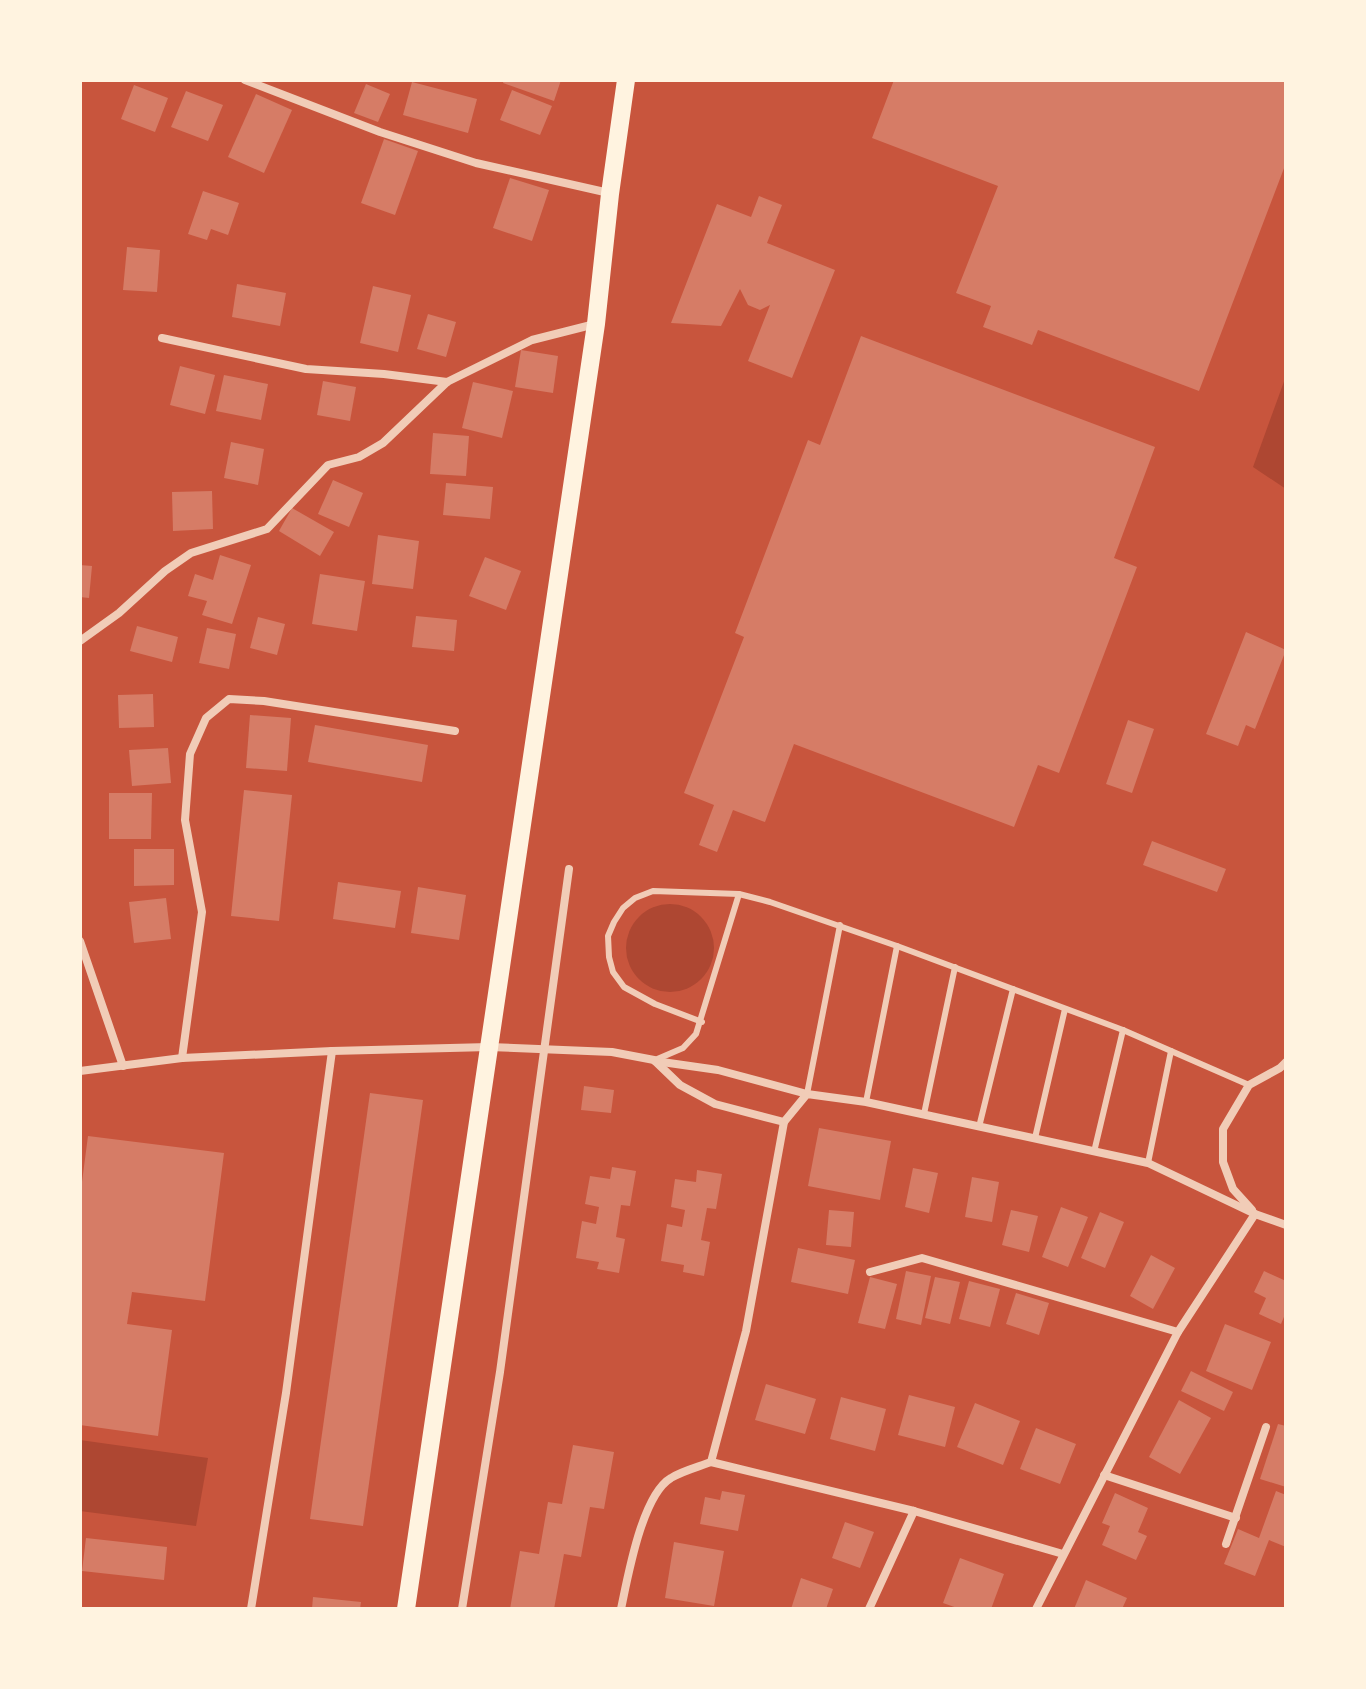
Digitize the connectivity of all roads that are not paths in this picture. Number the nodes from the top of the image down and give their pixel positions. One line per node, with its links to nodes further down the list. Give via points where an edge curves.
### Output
1 (245, 80): 3 (street, via 476,163)
2 (626, 80): 3 (main road)
3 (610, 194): 4 (main road)
4 (596, 324): 6 (street, via 532,340); 19 (main road)
5 (162, 338): 6 (street, via 306,369)
6 (447, 382): 7 (street, via 383,443 359,457 328,465 267,529 191,553)
7 (80, 641)
8 (455, 731): 23 (street, via 229,699 206,718 190,754 185,820 202,912)
9 (569, 869): 20 (street)
10 (739, 894): 11 (lane); 17 (lane); 17 (lane, via 653,891 623,908 608,936 613,972 624,987)
11 (840, 925): 13 (lane); 29 (lane)
12 (80, 941): 26 (street)
13 (897, 946): 14 (lane); 30 (lane)
14 (955, 967): 15 (lane); 31 (lane)
15 (1013, 989): 16 (lane); 33 (lane)
16 (1065, 1009): 18 (lane); 34 (lane)
17 (702, 1022): 24 (lane, via 683,1048)
18 (1123, 1030): 22 (lane); 35 (lane)
19 (489, 1047): 20 (street); 21 (street); 49 (main road)
20 (545, 1049): 24 (street); 50 (street)
21 (332, 1051): 23 (street); 48 (street)
22 (1171, 1051): 28 (lane); 36 (lane)
23 (182, 1058): 26 (street)
24 (654, 1060): 29 (street, via 718,1070); 32 (street, via 680,1085 715,1104)
25 (1286, 1062): 28 (street)
26 (123, 1066): 27 (street)
27 (80, 1071)
28 (1249, 1085): 37 (street, via 1223,1129 1223,1162 1233,1189)
29 (807, 1094): 30 (street); 32 (street)
30 (866, 1102): 31 (street)
31 (924, 1114): 33 (street)
32 (784, 1122): 42 (street, via 746,1331)
33 (979, 1127): 34 (street)
34 (1035, 1138): 35 (street)
35 (1094, 1152): 36 (street)
36 (1148, 1163): 37 (street)
37 (1255, 1214): 38 (street); 40 (street)
38 (1286, 1225)
39 (870, 1272): 40 (street, via 922,1258)
40 (1178, 1332): 43 (street)
41 (1266, 1427): 45 (street)
42 (711, 1462): 44 (street); 51 (street, via 670,1478 653,1495)
43 (1104, 1475): 45 (street); 47 (street)
44 (914, 1511): 47 (street); 52 (street)
45 (1236, 1518): 46 (street)
46 (1226, 1544)
47 (1063, 1554): 53 (street)
48 (251, 1609)
49 (406, 1609)
50 (462, 1609)
51 (621, 1609)
52 (869, 1609)
53 (1036, 1609)

